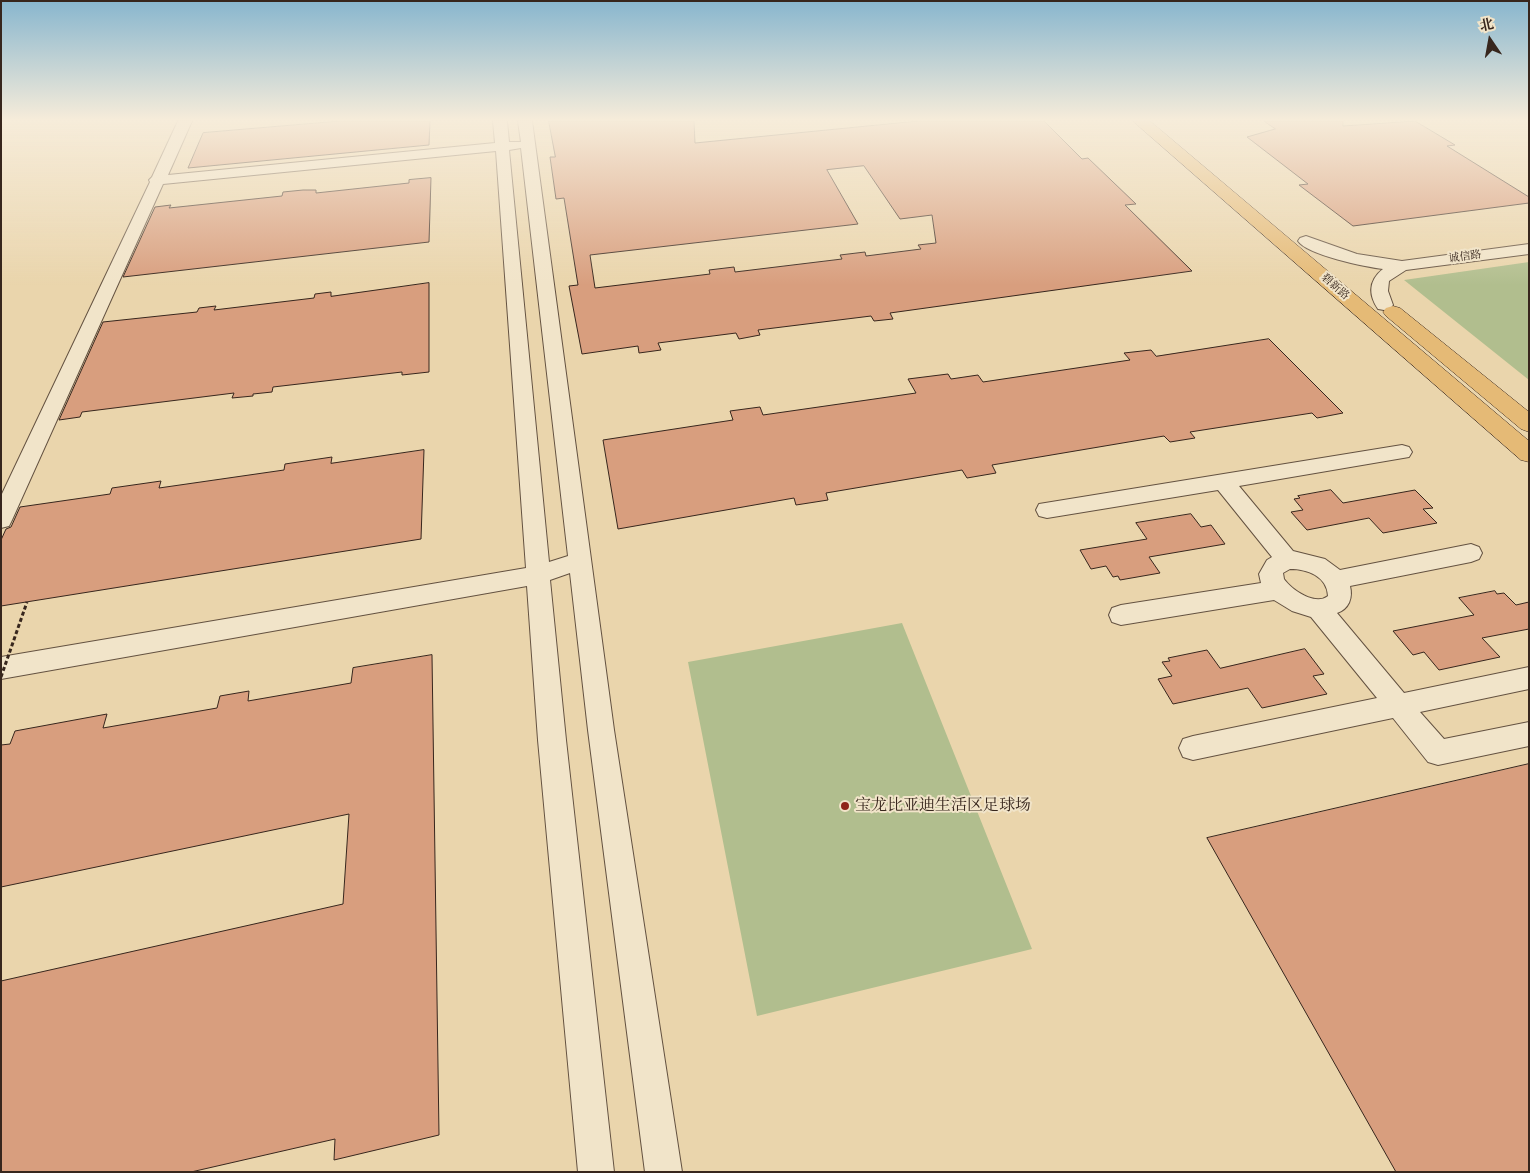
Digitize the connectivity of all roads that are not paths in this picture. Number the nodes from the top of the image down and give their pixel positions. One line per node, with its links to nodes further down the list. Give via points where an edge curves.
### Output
1 (158, 176): 7 (street)
2 (199, 176): 7 (street)
3 (504, 176): 21 (street)
4 (531, 176): 20 (street)
5 (1205, 176): 14 (main road, 碧新路)
6 (1228, 176): 8 (main road, 碧新路)
7 (156, 180): 17 (street)
8 (1306, 241): 10 (street, 诚信路, via 1345,256); 11 (main road, 碧新路)
9 (1529, 249): 10 (street, 诚信路)
10 (1402, 266): 11 (street, 诚信路, via 1384,276 1379,284 1378,293)
11 (1384, 305): 12 (main road, 碧新路)
12 (1529, 424)
13 (1402, 452): 15 (street)
14 (1529, 454)
15 (1222, 481): 16 (street); 19 (street)
16 (1047, 510)
17 (1, 520)
18 (1471, 553): 22 (street)
19 (1287, 560): 22 (lane, via 1313,564); 23 (lane, via 1274,567 1272,582)
20 (580, 561): 21 (street); 32 (street)
21 (538, 575): 26 (street); 31 (street)
22 (1336, 580): 24 (lane, via 1340,588 1336,603)
23 (1278, 590): 24 (lane, via 1296,604); 25 (street)
24 (1319, 609): 28 (street)
25 (1121, 615)
26 (1, 668)
27 (1529, 678): 28 (street)
28 (1399, 705): 29 (street, via 1438,753); 30 (street)
29 (1529, 734)
30 (1193, 748)
31 (596, 1172)
32 (664, 1172)

